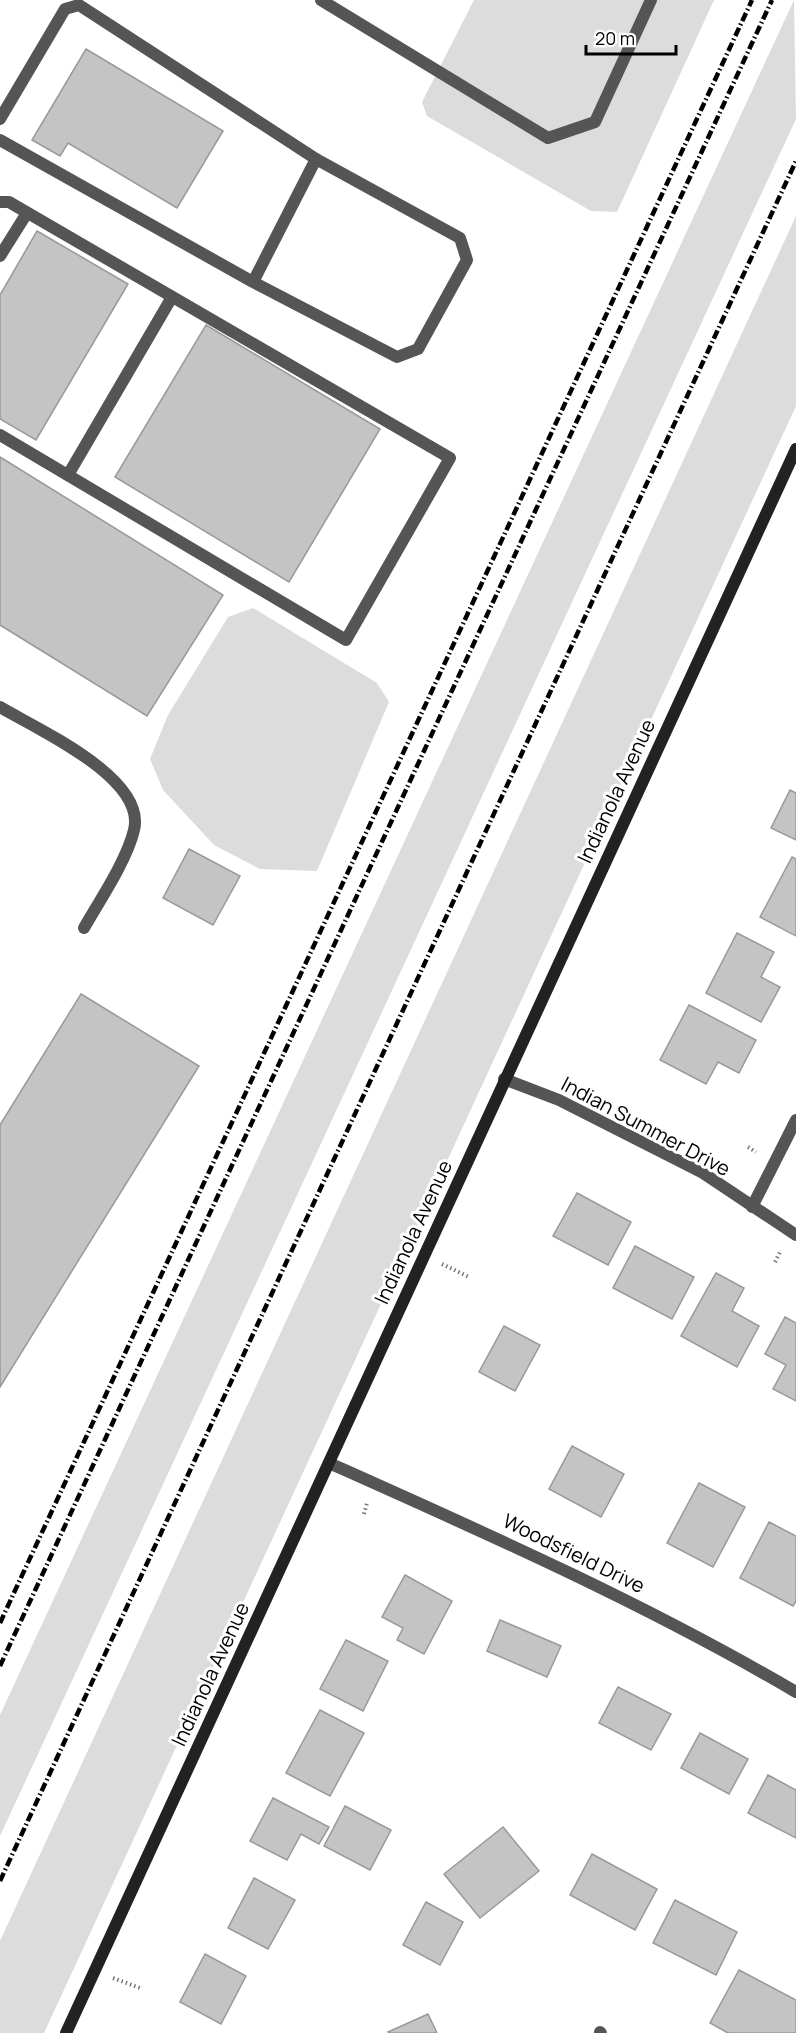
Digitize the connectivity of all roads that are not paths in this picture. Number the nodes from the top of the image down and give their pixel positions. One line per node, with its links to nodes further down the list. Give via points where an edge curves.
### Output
1 (321, 0): 2 (street, via 548,138 595,122)
2 (651, 0)
3 (0, 119): 5 (street, via 65,9 79,5)
4 (0, 140): 9 (street)
5 (316, 159): 9 (street); 9 (street, via 460,238 467,260 418,349 397,357)
6 (0, 202): 7 (street, via 9,202)
7 (27, 213): 8 (street); 10 (street)
8 (0, 256)
9 (253, 282)
10 (172, 297): 13 (street); 13 (street, via 450,458 346,640)
11 (0, 435): 13 (street)
12 (796, 449): 16 (main road, Indianola Avenue)
13 (68, 475)
14 (0, 707): 15 (street, via 104,769 129,797 135,829)
15 (84, 928)
16 (504, 1079): 18 (street, Indian Summer Drive, via 559,1100 703,1173); 20 (main road, Indianola Avenue)
17 (796, 1119): 18 (street)
18 (752, 1208): 19 (street, Indian Summer Drive)
19 (796, 1235)
20 (329, 1463): 21 (street, Woodsfield Drive, via 643,1607); 22 (main road, Indianola Avenue)
21 (796, 1692)
22 (66, 2033)

